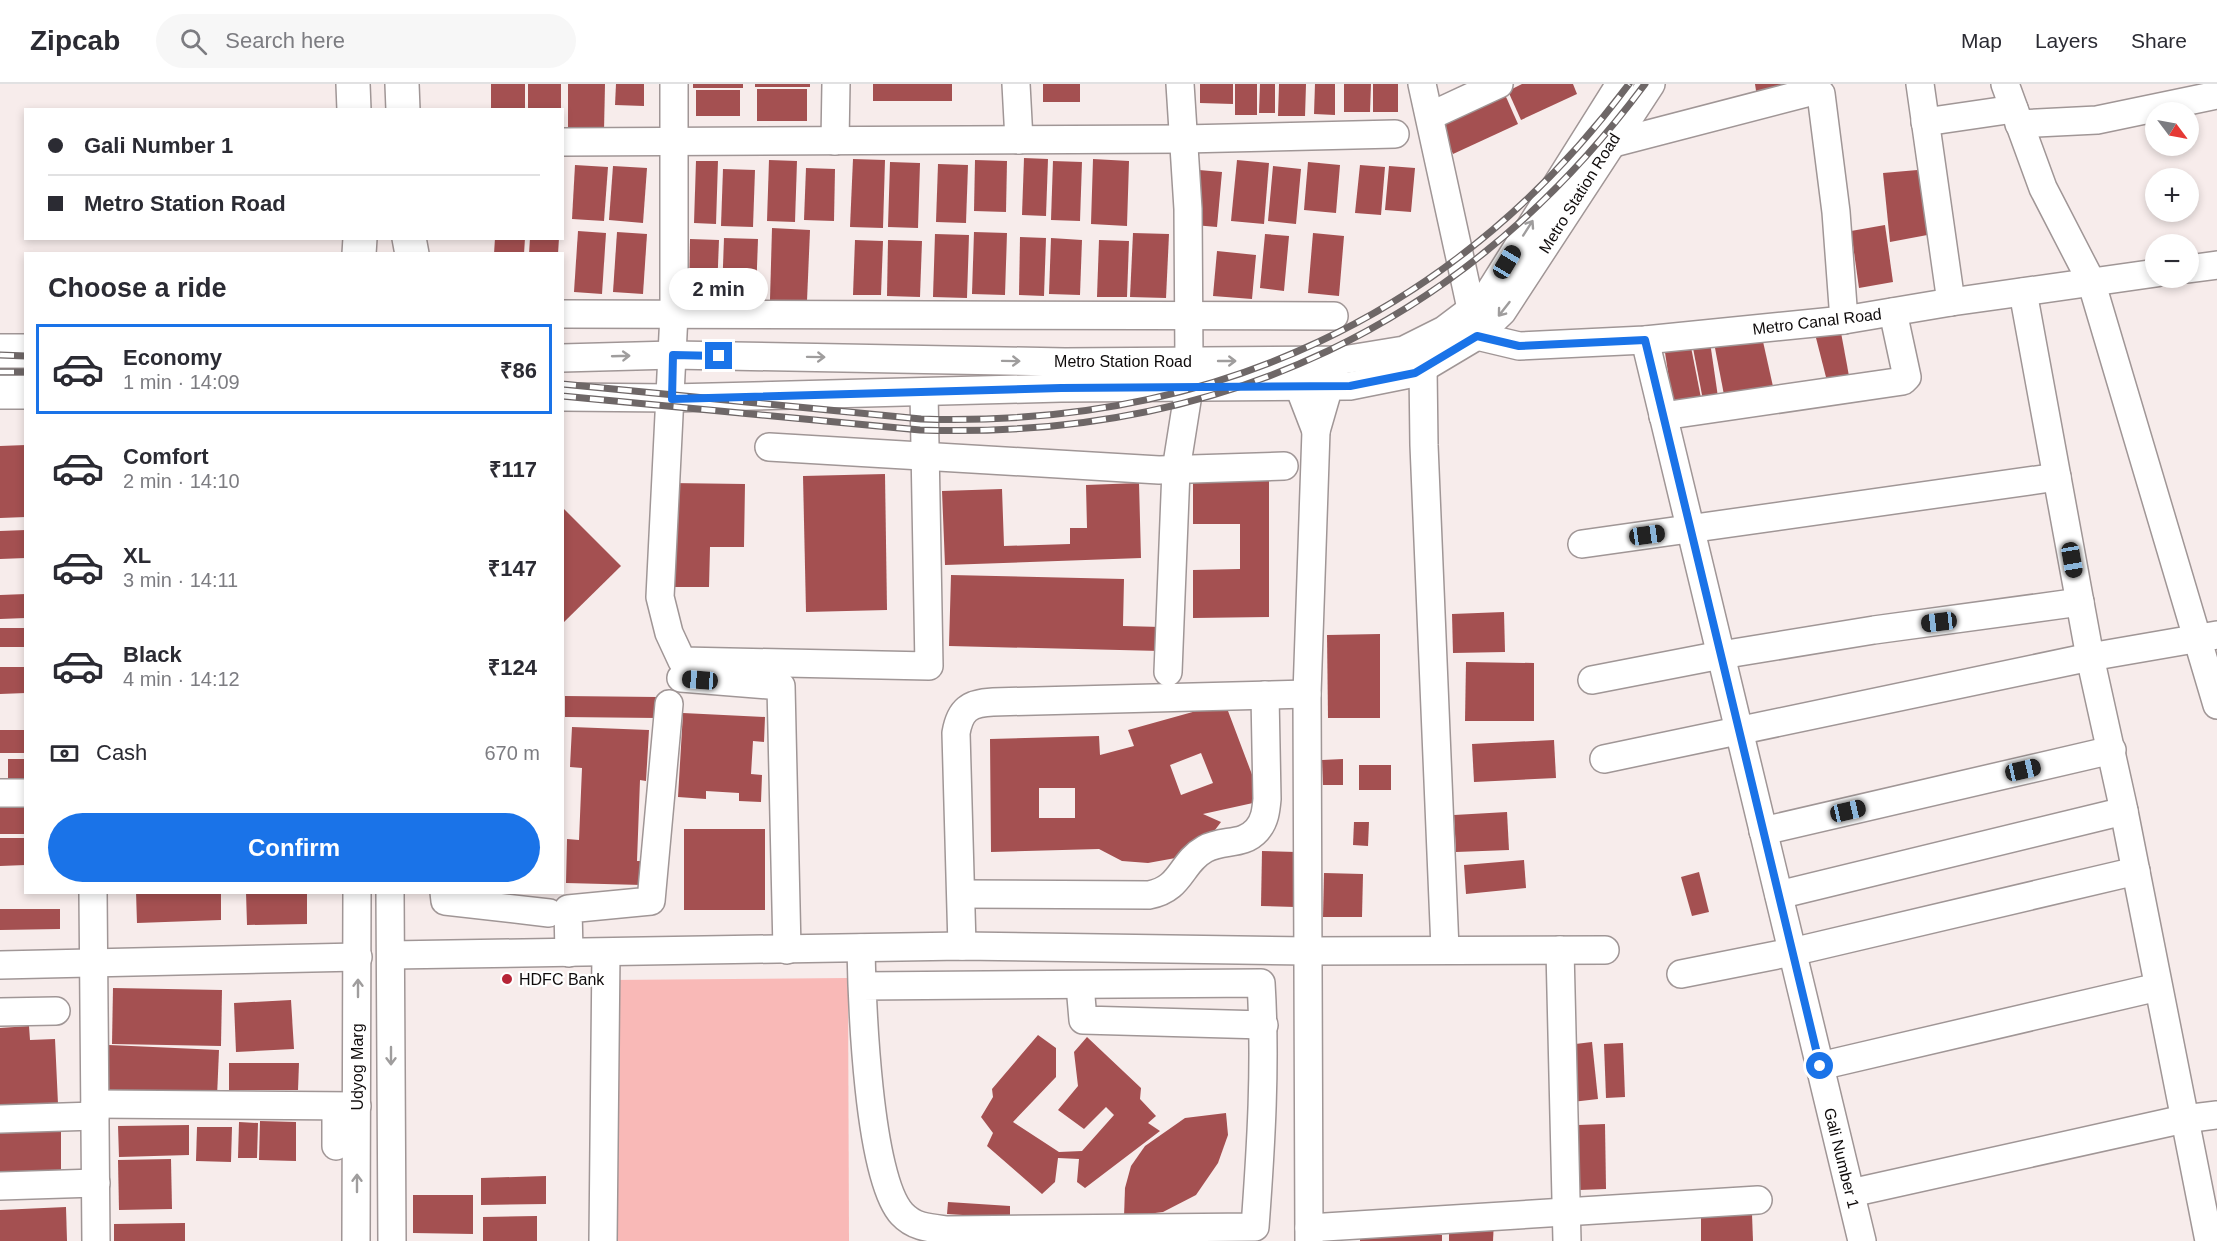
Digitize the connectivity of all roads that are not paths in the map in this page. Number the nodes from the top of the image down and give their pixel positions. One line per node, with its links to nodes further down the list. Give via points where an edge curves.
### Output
1 (353, 84): 14 (main road)
2 (402, 84): 15 (main road)
3 (674, 84): 23 (street)
4 (836, 84): 21 (street)
5 (1016, 84): 20 (street)
6 (1180, 84): 19 (street)
7 (1422, 84): 16 (street)
8 (1499, 84): 16 (street)
9 (1620, 84): 37 (street, Metro Station Road, one-way to 9, via 1485,299)
10 (1651, 84): 24 (street, Metro Station Road)
11 (1920, 84): 17 (street)
12 (2217, 95): 13 (street, via 2097,120)
13 (2013, 106): 17 (street); 28 (street, via 2043,188)
14 (354, 108)
15 (403, 108)
16 (1430, 116): 37 (street)
17 (1925, 122): 30 (street)
18 (1395, 134): 19 (street)
19 (1184, 139): 20 (street); 34 (street)
20 (1019, 140): 21 (street)
21 (835, 141): 23 (street)
22 (564, 142): 23 (street)
23 (674, 142): 33 (street)
24 (1610, 144): 36 (street, via 1814,91 1821,94); 37 (street, Metro Station Road, one-way to 37, via 1502,312)
25 (2217, 265): 26 (street)
26 (2199, 267)
27 (2145, 274): 28 (street, Metro Canal Road)
28 (2091, 281): 29 (street, Metro Canal Road); 62 (street)
29 (2023, 292): 30 (street, Metro Canal Road); 58 (street)
30 (1951, 302): 31 (street, Metro Canal Road)
31 (1893, 312): 36 (street, Metro Canal Road); 52 (street, via 1906,377 1903,381)
32 (564, 314): 33 (street)
33 (674, 314): 34 (street); 41 (street)
34 (1188, 316): 35 (street); 44 (street)
35 (1334, 316)
36 (1845, 320): 38 (street, Metro Canal Road)
37 (1474, 323): 38 (street, Metro Canal Road, via 1519,346); 43 (street, Metro Station Road); 44 (street, Metro Station Road, one-way to 37, via 1343,360 1404,350 1444,330)
38 (1645, 340): 52 (street, Gali Number 1)
39 (0, 351): 40 (main road)
40 (24, 351)
41 (673, 355): 42 (street, Metro Station Road, one-way to 41); 44 (street, Metro Station Road, one-way to 44, via 1065,362); 51 (street)
42 (564, 358)
43 (1424, 368): 45 (street, Metro Station Road, via 1361,384); 89 (street)
44 (1189, 374): 46 (street, Metro Station Road); 49 (street, Metro Station Road); 57 (street)
45 (1329, 386): 46 (street, Metro Station Road); 53 (street)
46 (1299, 387): 53 (street)
47 (0, 392): 48 (main road)
48 (24, 392)
49 (924, 392): 51 (street, Metro Station Road); 55 (street)
50 (564, 397): 51 (street, Metro Station Road)
51 (672, 399): 55 (street, via 660,597 669,633 682,661 929,666)
52 (1663, 416): 59 (street, Gali Number 1)
53 (1316, 431): 69 (street)
54 (769, 447): 55 (street)
55 (924, 456): 57 (street)
56 (1284, 466): 57 (street)
57 (1176, 470): 65 (street)
58 (2057, 477): 59 (street); 61 (street)
59 (1690, 529): 60 (street); 63 (street, Gali Number 1)
60 (1582, 544)
61 (2080, 602): 63 (street); 64 (street)
62 (2207, 637): 64 (street); 71 (street)
63 (1721, 655): 67 (street); 72 (street, Gali Number 1)
64 (2090, 657): 72 (street); 73 (street)
65 (1168, 672)
66 (681, 678): 90 (street, via 781,686)
67 (1592, 680)
68 (1265, 694): 69 (street); 84 (street, via 1265,816 1246,839 1205,849 1192,859 1173,885 1149,895); 84 (street, via 977,702 967,707 959,718 956,733)
69 (1307, 694): 93 (street)
70 (669, 704): 97 (street, via 651,901 568,909)
71 (2217, 705)
72 (1739, 731): 74 (street); 78 (street, Gali Number 1)
73 (2112, 750): 77 (street); 78 (street)
74 (1604, 759)
75 (0, 793): 76 (street)
76 (24, 793)
77 (2124, 811): 79 (street); 85 (street)
78 (1764, 831): 85 (street, Gali Number 1)
79 (2136, 871): 94 (street); 105 (street)
80 (93, 894): 101 (street)
81 (357, 894): 99 (street, Udyog Marg)
82 (390, 894): 98 (street, Udyog Marg)
83 (444, 894): 86 (street, via 445,902)
84 (962, 894): 87 (street)
85 (1779, 895): 94 (street, Gali Number 1)
86 (549, 903): 96 (street)
87 (962, 946): 88 (street); 93 (street)
88 (861, 948): 90 (street); 104 (street)
89 (1445, 949): 91 (street); 93 (street)
90 (787, 950): 95 (street)
91 (1560, 950): 92 (street); 122 (street)
92 (1605, 950)
93 (1308, 951): 123 (street)
94 (1792, 952): 102 (street); 109 (street, Gali Number 1)
95 (606, 953): 97 (street); 128 (street)
96 (543, 954): 97 (street); 98 (street)
97 (569, 954)
98 (391, 955): 127 (street, Udyog Marg, one-way to 127)
99 (358, 957): 101 (street); 110 (street, Udyog Marg, one-way to 99)
100 (0, 965): 101 (street)
101 (94, 965): 111 (street)
102 (1681, 974)
103 (1080, 985): 104 (street); 108 (street, via 1083,1020); 108 (street, via 1261,983)
104 (862, 986): 108 (street, via 876,1149 891,1201 917,1226 948,1230 1255,1227)
105 (2158, 987): 109 (street); 114 (street)
106 (56, 1011): 107 (street)
107 (0, 1012)
108 (1264, 1025)
109 (1820, 1066): 118 (street, Gali Number 1)
110 (346, 1107): 111 (street); 115 (street); 126 (street, Udyog Marg, one-way to 110)
111 (95, 1110): 113 (street); 116 (street)
112 (2217, 1115): 114 (street)
113 (0, 1119)
114 (2184, 1119): 118 (street); 124 (street)
115 (336, 1146)
116 (96, 1183): 117 (street); 125 (street)
117 (0, 1186)
118 (1851, 1193): 130 (street, Gali Number 1)
119 (62, 1200): 121 (street)
120 (1758, 1200): 122 (street)
121 (0, 1202)
122 (1567, 1212): 123 (street); 129 (street)
123 (1309, 1234)
124 (2202, 1240)
125 (96, 1241)
126 (356, 1241)
127 (392, 1241)
128 (603, 1241)
129 (1567, 1241)
130 (1862, 1241)

